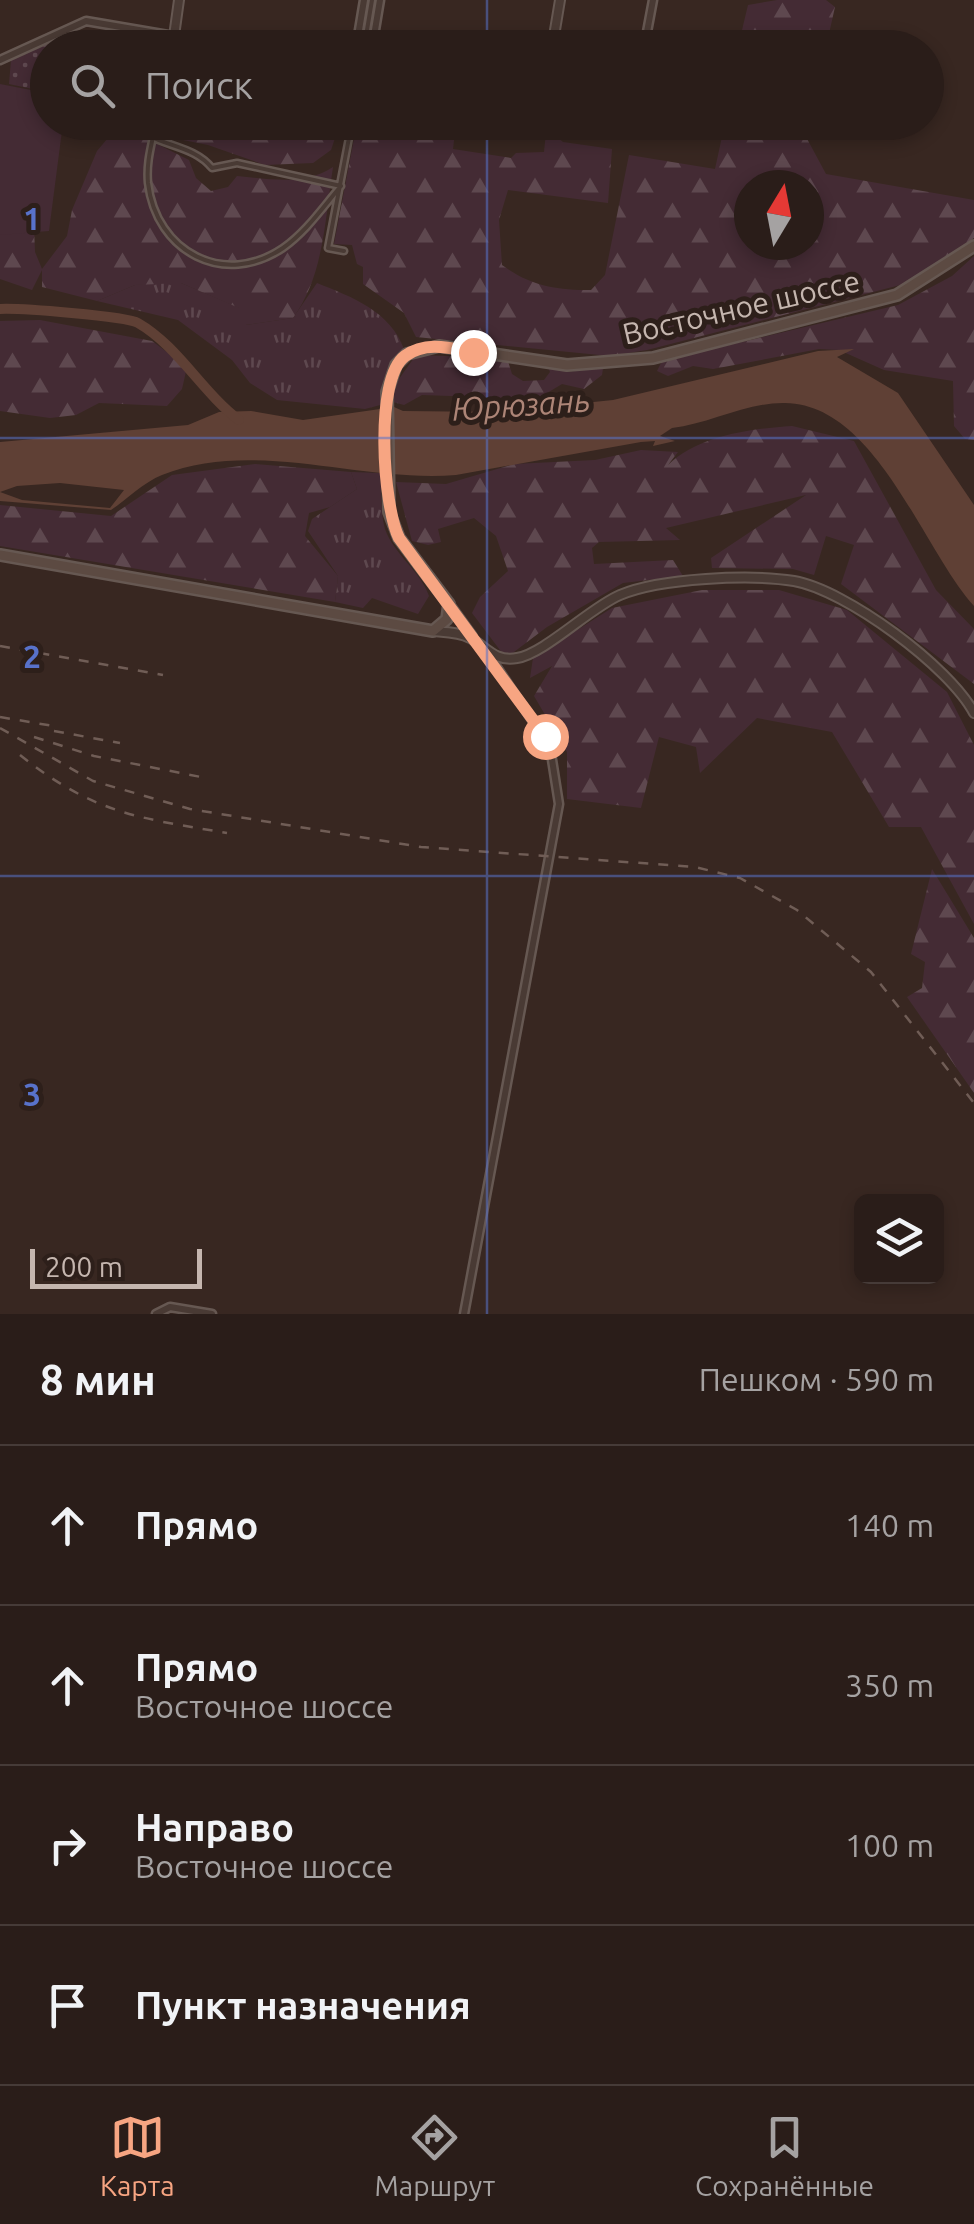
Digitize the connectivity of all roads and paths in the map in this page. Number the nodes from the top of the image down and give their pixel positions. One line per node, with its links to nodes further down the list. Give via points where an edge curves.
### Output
1 (180, 0): 9 (street)
2 (364, 0): 10 (street)
3 (372, 0): 11 (street)
4 (380, 0): 12 (street)
5 (560, 0): 13 (street)
6 (652, 0): 14 (street)
7 (66, 30): 8 (street, via 86,21)
8 (139, 30)
9 (175, 30)
10 (359, 30)
11 (367, 30)
12 (375, 30)
13 (555, 30)
14 (647, 30)
15 (30, 46): 16 (street)
16 (0, 60)
17 (153, 140): 19 (street, via 201,154 212,168 237,164); 19 (street, via 148,186 158,221 173,242 210,264 237,266 280,250)
18 (349, 140): 19 (street)
19 (341, 186): 21 (street, via 328,248)
20 (974, 246): 23 (main road, Восточное шоссе, via 897,295 654,358 567,365 424,347 396,365 387,392 387,492 399,538)
21 (344, 252)
22 (0, 556): 24 (main road)
23 (449, 604): 24 (main road, via 447,619); 25 (street, Восточное шоссе)
24 (433, 630): 25 (street)
25 (475, 640): 26 (street, Восточное шоссе)
26 (488, 654): 27 (street, via 519,658 620,595 662,585 795,581 839,597 890,632 962,690); 30 (street, via 550,747 559,804)
27 (974, 713)
28 (156, 1314): 29 (street, via 170,1307)
29 (212, 1314)
30 (464, 1314)

